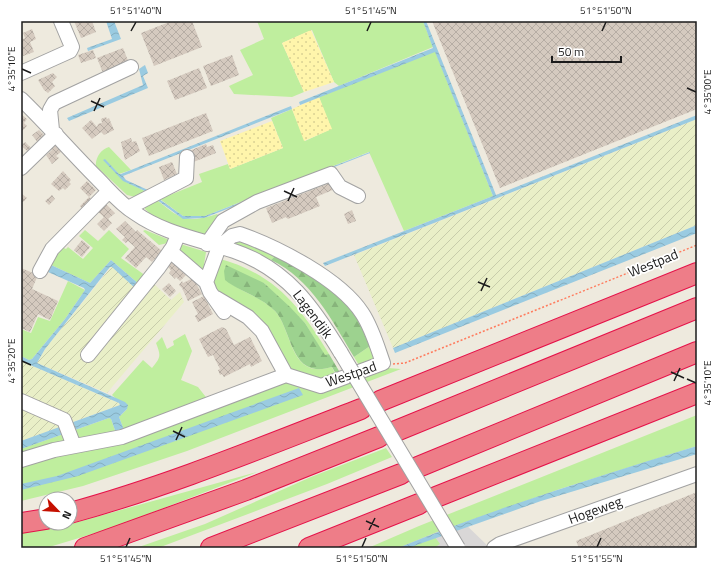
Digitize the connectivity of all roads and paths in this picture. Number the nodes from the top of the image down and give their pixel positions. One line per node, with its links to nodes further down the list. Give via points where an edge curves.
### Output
1 (61, 21): 3 (street, via 72,47 70,51)
2 (131, 66): 4 (street)
3 (21, 73)
4 (57, 101): 5 (street, via 40,106); 6 (street, via 50,110)
5 (24, 102): 6 (street, Lagendijk)
6 (54, 132): 8 (street); 9 (street, Lagendijk)
7 (187, 157): 11 (street, via 186,178)
8 (21, 168)
9 (109, 191): 11 (street, Lagendijk); 16 (street, via 52,249)
10 (358, 196): 13 (street, via 340,187 331,174 257,202 223,221)
11 (128, 208): 12 (street, Lagendijk, via 162,229)
12 (178, 235): 13 (street, Lagendijk); 15 (street)
13 (213, 245): 18 (street); 24 (street, via 240,234 286,254 319,274 342,292 361,312); 39 (street, Lagendijk, bridge, via 245,255 267,266 303,296 341,353)
14 (697, 245): 24 (path, Westpad, via 405,363)
15 (170, 252): 18 (street); 23 (street)
16 (40, 272)
17 (697, 273): 28 (highway)
18 (206, 282): 19 (street)
19 (212, 295): 21 (street); 25 (street, via 248,317 257,326)
20 (697, 308): 36 (highway, via 246,490)
21 (224, 312)
22 (697, 352): 37 (highway, via 410,470)
23 (88, 356)
24 (384, 363): 25 (street, Westpad, via 321,386)
25 (286, 376): 30 (street, via 122,437)
26 (697, 392): 38 (highway)
27 (21, 401): 30 (street, via 56,416)
28 (380, 402)
29 (361, 409): 33 (highway, via 226,461)
30 (69, 434): 31 (street, via 54,450)
31 (21, 460)
32 (697, 474): 40 (street, Hogeweg)
33 (78, 511)
34 (38, 520): 35 (highway)
35 (21, 523)
36 (85, 548)
37 (211, 548)
38 (309, 548)
39 (458, 548)
40 (494, 548)

